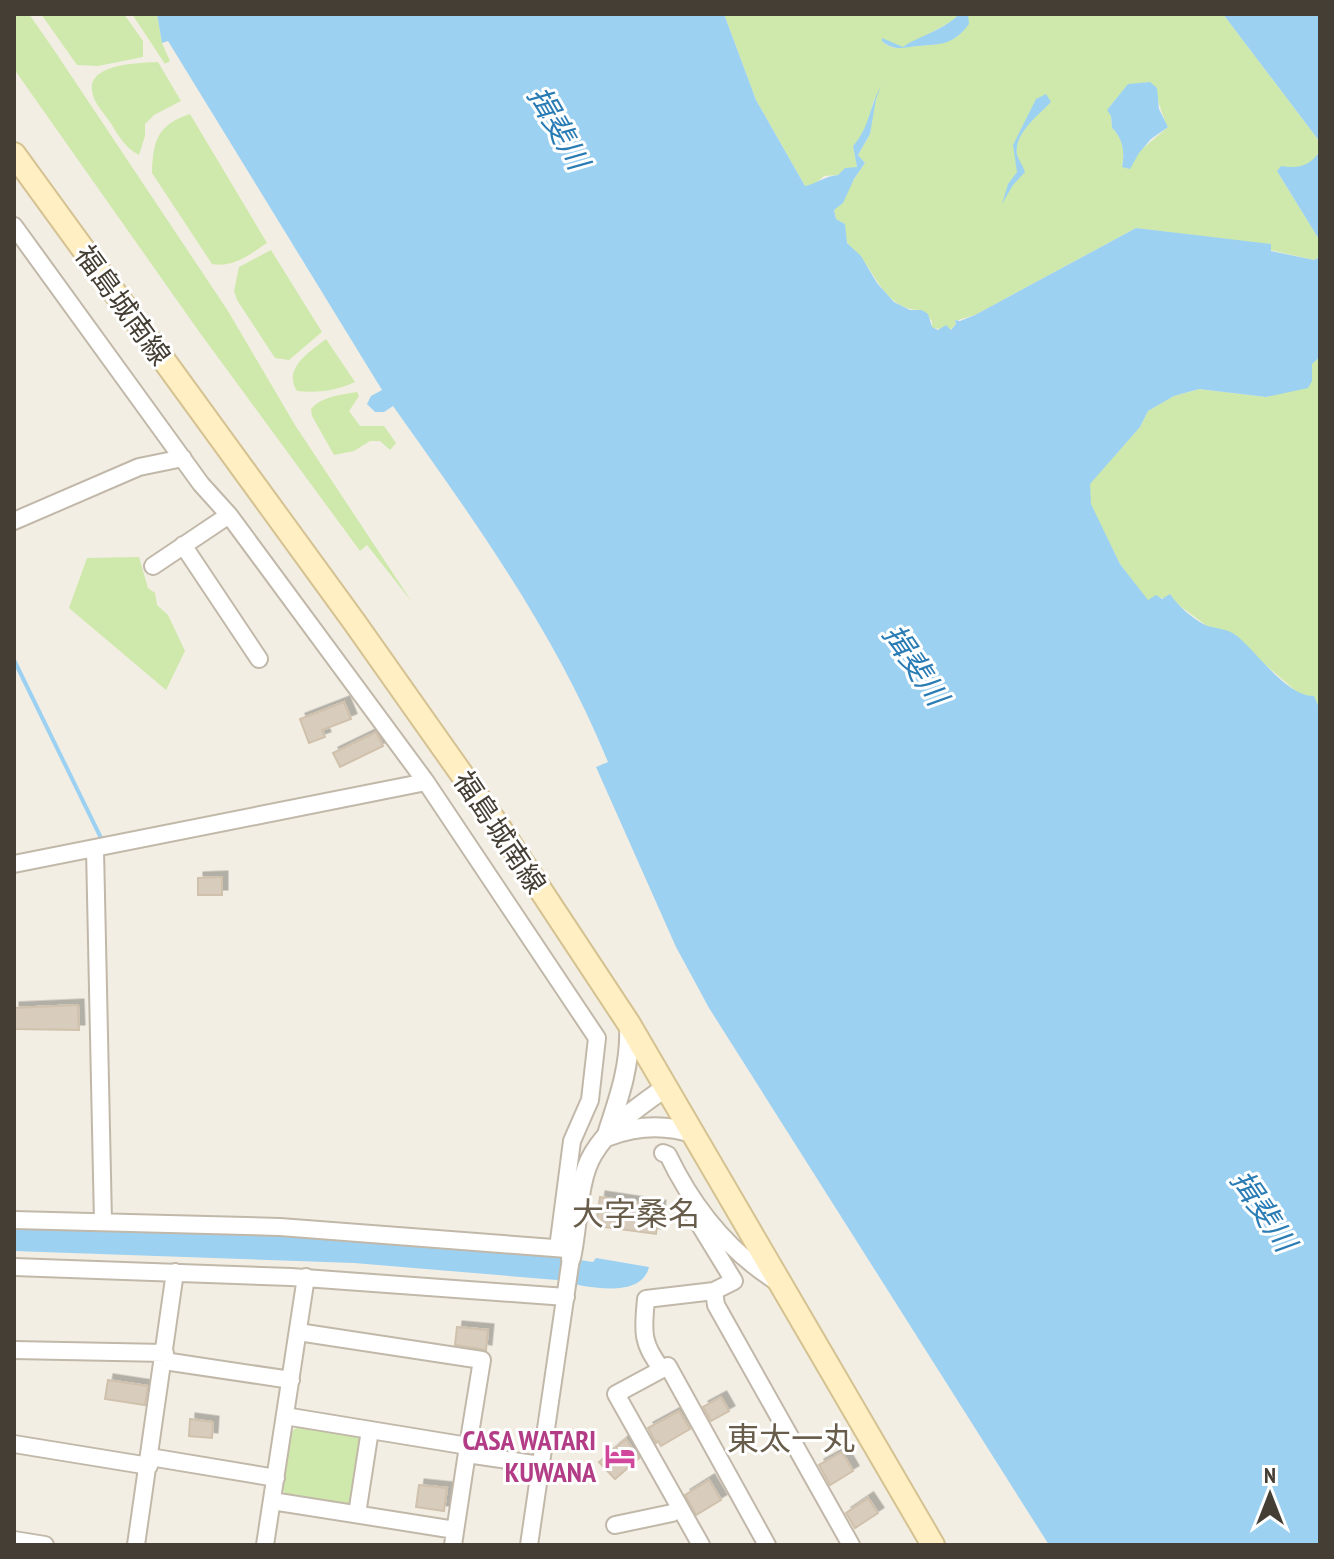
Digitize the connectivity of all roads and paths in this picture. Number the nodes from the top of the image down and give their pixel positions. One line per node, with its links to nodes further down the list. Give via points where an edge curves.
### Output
1 (14, 154): 12 (main road, 福島城南線, via 463,776)
2 (14, 226): 3 (street)
3 (183, 458): 4 (street); 5 (street, via 139,467)
4 (229, 515): 6 (street); 9 (street)
5 (14, 521)
6 (183, 545): 7 (street); 8 (street)
7 (153, 566)
8 (259, 659)
9 (426, 782): 10 (street); 20 (street, via 597,1038 590,1100 572,1141)
10 (95, 849): 11 (street); 19 (street)
11 (14, 864)
12 (629, 1024): 13 (main road, 福島城南線); 15 (street, via 626,1075)
13 (666, 1087): 14 (main road, 福島城南線); 15 (street)
14 (695, 1134): 15 (street, via 675,1127 647,1127); 24 (main road, 福島城南線)
15 (606, 1137): 20 (street, via 591,1156)
16 (663, 1153): 17 (street)
17 (695, 1205): 24 (street, via 753,1267); 25 (street, via 690,1209 734,1281)
18 (14, 1220): 19 (street)
19 (103, 1222): 20 (street, via 309,1229)
20 (568, 1252): 26 (street)
21 (14, 1267): 22 (street)
22 (175, 1272): 23 (street); 29 (street)
23 (306, 1277): 26 (street); 27 (street)
24 (781, 1284): 52 (main road, 福島城南線)
25 (714, 1291): 30 (street, via 646,1299 643,1333); 51 (street, via 716,1305)
26 (566, 1297): 37 (street)
27 (298, 1332): 31 (street); 35 (street, via 482,1360)
28 (14, 1350): 29 (street)
29 (165, 1357): 31 (street); 36 (street)
30 (662, 1369): 40 (street, via 616,1394); 50 (street, via 668,1366)
31 (291, 1380): 32 (street)
32 (285, 1416): 33 (street); 38 (street)
33 (370, 1430): 35 (street); 41 (street)
34 (14, 1444): 36 (street)
35 (468, 1450): 37 (street); 43 (street)
36 (149, 1462): 38 (street); 46 (street)
37 (540, 1465): 48 (street)
38 (276, 1478): 39 (street)
39 (272, 1501): 41 (street); 47 (street)
40 (680, 1508): 42 (street); 49 (street)
41 (357, 1514): 43 (street)
42 (615, 1525)
43 (454, 1538)
44 (14, 1540): 45 (street)
45 (45, 1545)
46 (136, 1545)
47 (265, 1545)
48 (529, 1545)
49 (701, 1545)
50 (767, 1545)
51 (851, 1545)
52 (933, 1545)

